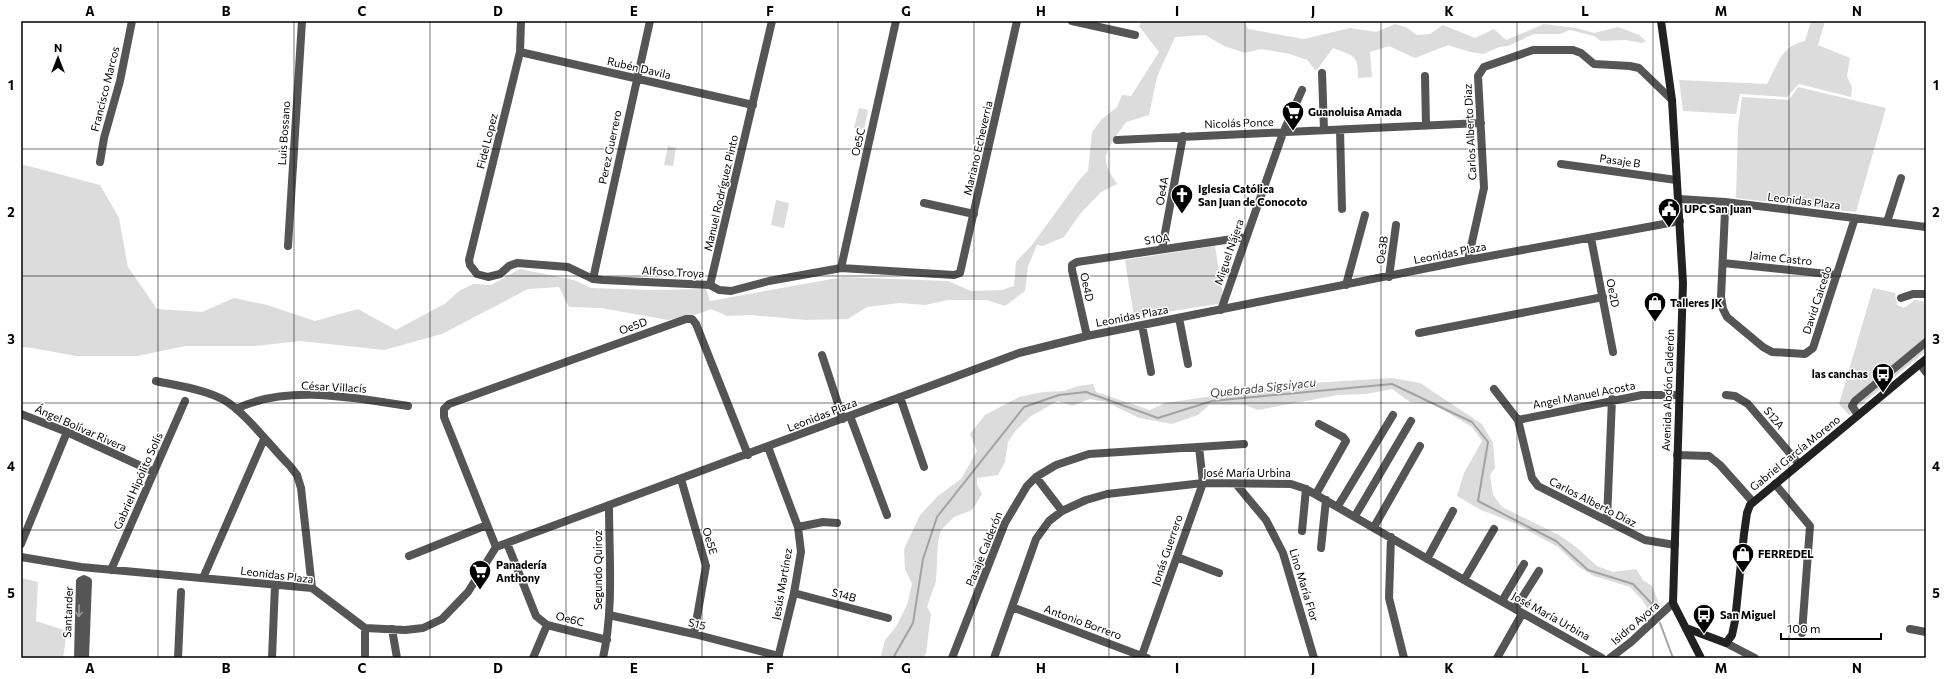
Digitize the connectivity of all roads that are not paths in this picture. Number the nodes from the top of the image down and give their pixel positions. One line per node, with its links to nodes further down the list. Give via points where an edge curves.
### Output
1 (132, 21): 25 (street, Francisco Marcos)
2 (302, 21): 42 (street, Luis Bossano)
3 (521, 21): 11 (street, Fidel Lopez)
4 (650, 21): 14 (street, Perez Guerrero)
5 (772, 21): 17 (street, Manuel Rodríguez Pinto)
6 (896, 21): 48 (street, Oe5C)
7 (1017, 21): 33 (street, Mariano Echeverria)
8 (1072, 21): 10 (street)
9 (1661, 21): 16 (street, Avenida Abdón Calderón)
10 (1134, 35)
11 (520, 52): 14 (street, Rubén Davila); 46 (street, Fidel Lopez)
12 (1322, 73): 20 (street)
13 (1425, 76): 19 (street)
14 (637, 79): 17 (street, Rubén Davila); 52 (street, Perez Guerrero)
15 (1302, 90): 22 (street, Miguel Nájera)
16 (1672, 100): 18 (street, Carlos Alberto Diaz, via 1635,66 1594,64 1573,50 1533,50 1480,71 1478,76); 28 (street, Avenida Abdón Calderón)
17 (753, 105): 53 (street, Manuel Rodríguez Pinto)
18 (1481, 123): 19 (street, Nicolás Ponce); 44 (street, Carlos Alberto Diaz, via 1483,192)
19 (1426, 125): 21 (street, Nicolás Ponce)
20 (1324, 130): 21 (street, Nicolás Ponce); 22 (street, Nicolás Ponce)
21 (1340, 130): 31 (street)
22 (1283, 133): 23 (street, Nicolás Ponce); 40 (street, Miguel Nájera)
23 (1182, 136): 24 (street, Nicolás Ponce); 43 (street, Oe4A)
24 (1117, 140)
25 (100, 162)
26 (1561, 164): 28 (street, Pasaje B)
27 (1901, 178): 37 (street)
28 (1676, 180): 29 (street, Avenida Abdón Calderón)
29 (1679, 199): 35 (street, Leonidas Plaza); 36 (street, Avenida Abdón Calderón)
30 (924, 203): 33 (street)
31 (1342, 209)
32 (1725, 212): 45 (street)
33 (974, 214): 49 (street, Mariano Echeverria, via 963,267 960,273)
34 (1364, 215): 54 (street)
35 (1855, 218): 37 (street, Leonidas Plaza); 50 (street, David Caicedo)
36 (1680, 221): 41 (street, Leonidas Plaza); 72 (street, Avenida Abdón Calderón, via 1683,283)
37 (1887, 222): 39 (street, Leonidas Plaza)
38 (1396, 226): 51 (street, Oe3B)
39 (1926, 227)
40 (1246, 237): 43 (street, S10A); 58 (street, Miguel Nájera)
41 (1591, 238): 44 (street, Leonidas Plaza); 56 (street, Oe2D)
42 (288, 246)
43 (1162, 249): 47 (street, S10A, via 1077,262)
44 (1468, 260): 51 (street, Leonidas Plaza)
45 (1723, 263): 50 (street, Jaime Castro); 50 (street, David Caicedo, via 1721,297 1727,317 1772,352 1805,354 1813,348)
46 (470, 265): 52 (street, Alfoso Troya, via 477,274 488,277 500,274 517,263 568,267)
47 (1072, 265): 62 (street, Oe4D)
48 (841, 268): 49 (street, Alfoso Troya); 53 (street, Alfoso Troya, via 769,281 731,291 719,290)
49 (954, 275)
50 (1837, 275)
51 (1389, 277): 54 (street, Leonidas Plaza)
52 (593, 278): 53 (street, Alfoso Troya)
53 (710, 285)
54 (1346, 285): 58 (street, Leonidas Plaza)
55 (1926, 294): 57 (street, via 1913,294)
56 (1603, 297): 61 (street); 64 (street, Oe2D)
57 (1901, 298)
58 (1221, 310): 59 (street, Leonidas Plaza)
59 (1179, 318): 60 (street, Leonidas Plaza); 67 (street)
60 (1142, 325): 62 (street, Leonidas Plaza); 68 (street)
61 (1419, 334)
62 (1087, 336): 74 (street, Leonidas Plaza, via 1019,353)
63 (1926, 342): 81 (street, via 1855,401 1852,406)
64 (1613, 352)
65 (822, 355): 82 (street)
66 (1923, 362): 69 (street); 81 (street, Gabriel García Moreno)
67 (1188, 364)
68 (1151, 372)
69 (1926, 372)
70 (156, 381): 78 (street, via 186,387 217,398)
71 (1494, 389): 83 (street, Carlos Alberto Diaz)
72 (1679, 395): 75 (street, Angel Manuel Acosta, via 1646,394); 93 (street, Avenida Abdón Calderón)
73 (1726, 395): 94 (street, S12A, via 1735,396 1748,404)
74 (900, 397): 82 (street, Leonidas Plaza); 95 (street)
75 (1612, 400): 83 (street, Angel Manuel Acosta); 112 (street)
76 (185, 401): 96 (street, Gabriel Hipólito Solís)
77 (408, 406): 78 (street, César Villacís, via 343,397 303,395 249,402)
78 (236, 409): 87 (street)
79 (21, 414): 86 (street, Ángel Bolívar Rivera)
80 (1393, 415): 107 (street)
81 (1858, 415): 94 (street, Gabriel García Moreno)
82 (847, 418): 90 (street, Leonidas Plaza); 110 (street)
83 (1518, 420): 112 (street, Carlos Alberto Diaz, via 1538,486)
84 (1411, 421): 111 (street)
85 (1319, 424): 103 (street, via 1346,441)
86 (67, 432): 96 (street, Ángel Bolívar Rivera); 121 (street)
87 (264, 439): 133 (street); 136 (street, via 297,475 301,488)
88 (1244, 444): 91 (street, Pasaje Calderón)
89 (1420, 446): 116 (street)
90 (768, 447): 92 (street, Leonidas Plaza); 115 (street, Jesús Martínez)
91 (1199, 447): 97 (street, Pasaje Calderón, via 1089,454 1056,465); 99 (street, Jonás Guerrero)
92 (748, 455): 98 (street, Leonidas Plaza); 114 (street, Oe5D, via 696,324 692,319 686,319 449,404 444,409 444,417)
93 (1677, 455): 105 (street, via 1709,456); 122 (street, Avenida Abdón Calderón)
94 (1799, 464): 101 (street, Gabriel García Moreno)
95 (924, 467)
96 (154, 472): 130 (street, Gabriel Hipólito Solís)
97 (1036, 477): 108 (street); 166 (street, Pasaje Calderón, via 1027,486 1004,523)
98 (681, 479): 106 (street, Leonidas Plaza); 153 (street, Oe5E, via 706,566)
99 (1203, 483): 100 (street, José María Urbina); 108 (street, José María Urbina, via 1107,494); 127 (street, Jonás Guerrero)
100 (1236, 484): 102 (street, José María Urbina, via 1291,484); 168 (street, Lino María Flor, via 1266,520 1284,553)
101 (1775, 484): 105 (street, Gabriel García Moreno); 152 (street, via 1810,526)
102 (1306, 489): 103 (street, José María Urbina); 118 (street)
103 (1316, 494): 104 (street, José María Urbina)
104 (1326, 500): 107 (street, José María Urbina); 124 (street)
105 (1752, 502): 155 (street, Gabriel García Moreno, via 1747,514 1735,621 1732,635)
106 (609, 505): 120 (street, Leonidas Plaza); 144 (street, Segundo Quiroz)
107 (1338, 506): 111 (street, José María Urbina)
108 (1062, 511): 141 (street, José María Urbina, via 1049,521 1036,539)
109 (1453, 511): 128 (street)
110 (887, 515)
111 (1355, 516): 116 (street, José María Urbina)
112 (1607, 520): 122 (street, Carlos Alberto Diaz, via 1645,540)
113 (838, 523): 115 (street, via 823,522)
114 (487, 524): 123 (street); 125 (street)
115 (798, 527): 138 (street, Jesús Martínez, via 801,552)
116 (1374, 527): 119 (street, José María Urbina)
117 (1494, 529): 134 (street)
118 (1302, 531)
119 (1391, 537): 128 (street, José María Urbina); 169 (street, via 1389,598)
120 (507, 543): 123 (street, Leonidas Plaza); 146 (street, Oe6C, via 536,616)
121 (21, 544)
122 (1675, 545): 140 (street, Avenida Abdón Calderón)
123 (496, 547): 149 (street, via 468,592 442,619 423,628)
124 (1321, 548)
125 (409, 556)
126 (21, 557): 130 (street, Leonidas Plaza)
127 (1177, 557): 132 (street); 157 (street, Jonás Guerrero)
128 (1427, 559): 134 (street, José María Urbina)
129 (1524, 564): 139 (street)
130 (111, 570): 133 (street, Leonidas Plaza)
131 (1539, 570): 142 (street)
132 (1219, 573)
133 (204, 578): 135 (street, Leonidas Plaza)
134 (1464, 580): 139 (street, José María Urbina)
135 (275, 585): 136 (street, Leonidas Plaza); 161 (street)
136 (312, 588): 147 (street, Leonidas Plaza)
137 (181, 592): 160 (street)
138 (794, 593): 145 (street, S14B); 156 (street, Jesús Martínez)
139 (1502, 602): 142 (street, José María Urbina)
140 (1673, 603): 148 (street, Avenida Abdón Calderón); 172 (street, Isidro Ayora)
141 (1012, 608): 157 (street, Antonio Borrero); 167 (street, José María Urbina)
142 (1514, 609): 143 (street, José María Urbina)
143 (1522, 614): 170 (street); 171 (street, José María Urbina)
144 (609, 615): 153 (street, S15); 154 (street, Segundo Quiroz)
145 (888, 618)
146 (547, 625): 154 (street, Oe6C); 164 (street)
147 (364, 628): 149 (street); 162 (street)
148 (1686, 628): 155 (street); 173 (street, Avenida Abdón Calderón)
149 (392, 629): 163 (street)
150 (1910, 629): 151 (street)
151 (1926, 632)
152 (1802, 633)
153 (694, 634): 156 (street, S15)
154 (607, 640): 165 (street, Segundo Quiroz)
155 (1726, 643): 174 (street)
156 (779, 657)
157 (1143, 657)
158 (78, 658): 159 (street, Santander, one-way to 158, via 88,581 84,579 80,581)
159 (85, 658)
160 (178, 658)
161 (272, 658)
162 (365, 658)
163 (397, 658)
164 (533, 658)
165 (603, 658)
166 (952, 658)
167 (994, 658)
168 (1314, 658)
169 (1404, 658)
170 (1497, 658)
171 (1602, 658)
172 (1610, 658)
173 (1701, 658)
174 (1755, 658)

